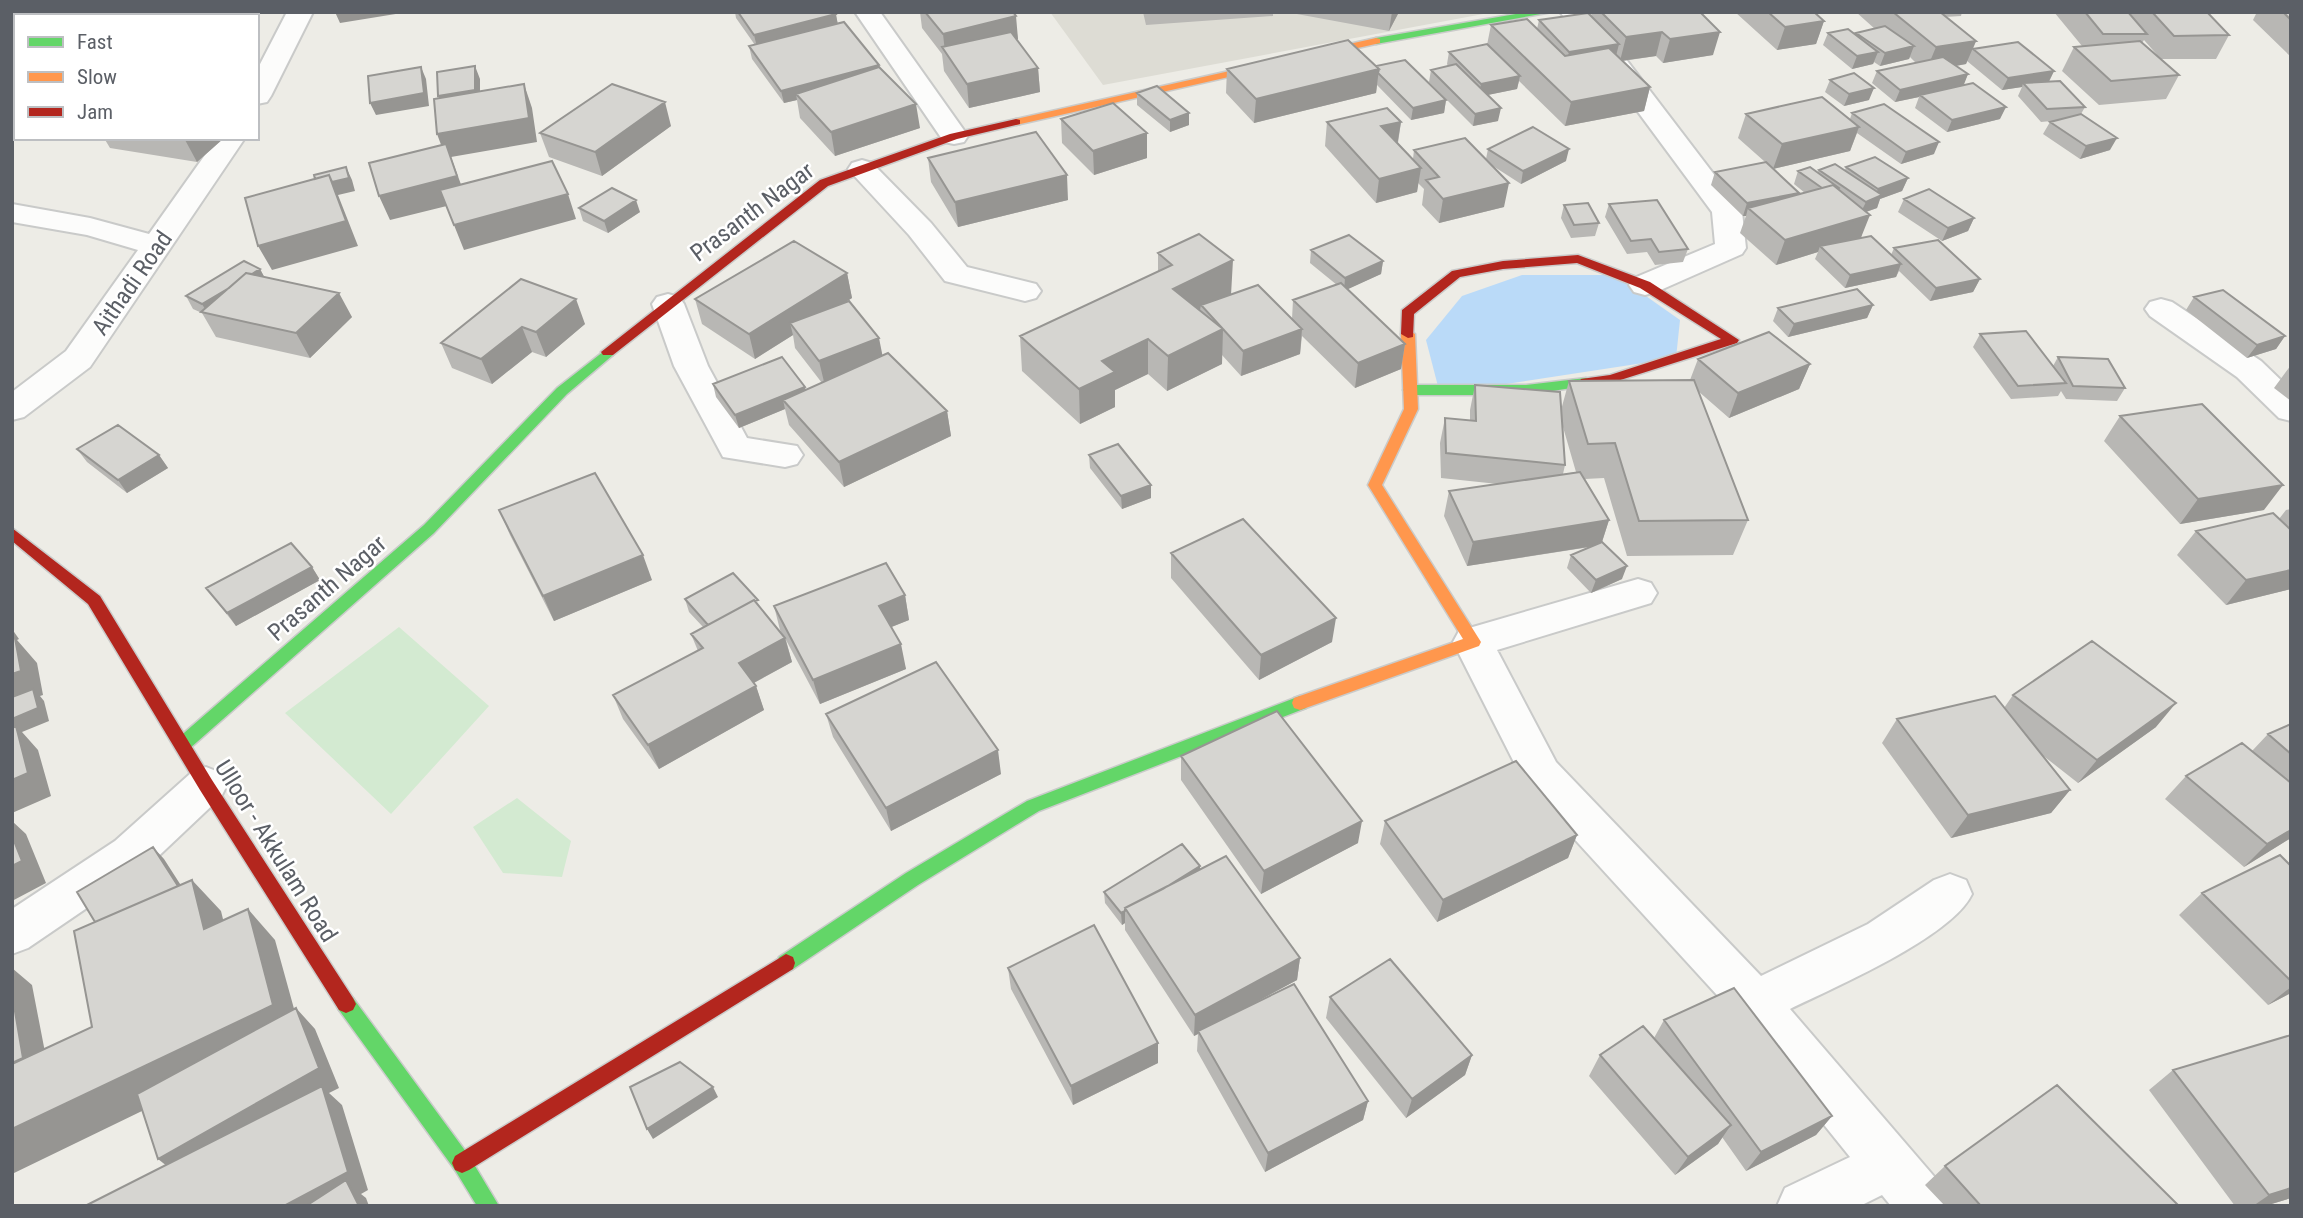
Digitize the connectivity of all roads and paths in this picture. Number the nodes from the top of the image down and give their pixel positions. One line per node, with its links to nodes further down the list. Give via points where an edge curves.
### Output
1 (300, 12): 5 (street)
2 (867, 12): 6 (street)
3 (1547, 12): 6 (street, Prasanth Nagar, via 1388,38)
4 (1572, 12): 11 (street, via 1727,212 1731,248)
5 (259, 92)
6 (954, 136): 8 (street, Prasanth Nagar)
7 (230, 140): 10 (street, Aithadi Road)
8 (862, 169): 12 (street, via 956,274); 13 (street, Prasanth Nagar, via 824,183)
9 (12, 213): 10 (street, via 90,227)
10 (158, 246): 16 (street, Aithadi Road, via 78,359)
11 (1645, 285): 15 (street, via 1578,259 1456,274 1408,313); 15 (street, via 1732,341 1611,379 1527,390)
12 (1025, 292)
13 (668, 303): 18 (street, via 691,366 735,449); 22 (street, Prasanth Nagar, via 562,391 429,529)
14 (2161, 309): 17 (street, via 2249,369)
15 (1410, 390): 21 (street, via 1411,409 1375,485)
16 (12, 409)
17 (2291, 410)
18 (785, 455)
19 (12, 533): 22 (street, Ulloor - Akkulam Road, via 94,600)
20 (1638, 593): 21 (street)
21 (1474, 642): 26 (street, via 1541,774); 27 (street, via 1248,721 1033,806 912,878 720,1006)
22 (183, 744): 23 (street, Ulloor - Akkulam Road)
23 (206, 785): 25 (street, via 131,854); 27 (street, Ulloor - Akkulam Road, via 364,1032)
24 (1950, 894): 26 (street, via 1884,939)
25 (12, 934)
26 (1755, 1003): 28 (street)
27 (462, 1163): 29 (street, Ulloor - Akkulam Road)
28 (1889, 1165): 30 (street); 31 (street)
29 (489, 1206)
30 (1803, 1206)
31 (1926, 1206)

